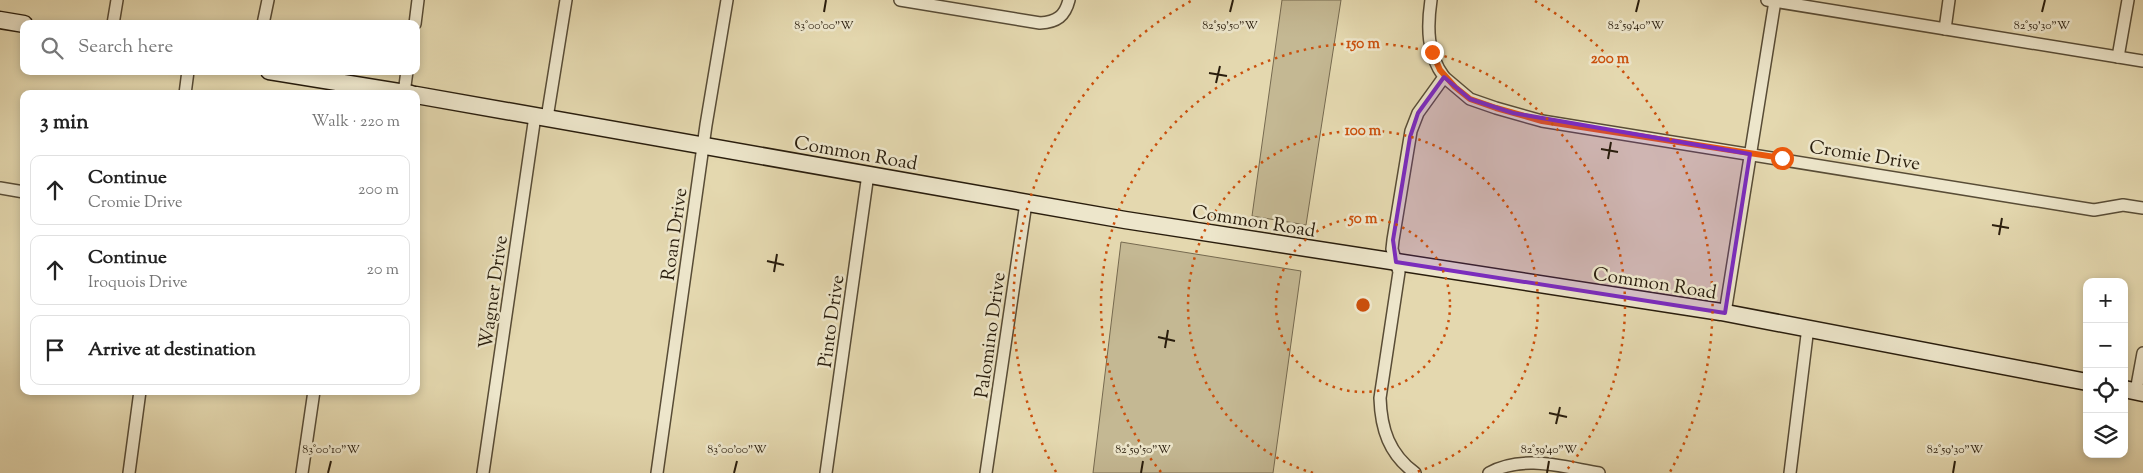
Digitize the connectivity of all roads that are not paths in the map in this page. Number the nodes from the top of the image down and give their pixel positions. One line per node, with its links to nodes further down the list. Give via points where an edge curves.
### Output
1 (117, 0): 13 (street)
2 (268, 0): 14 (street)
3 (418, 0): 15 (street)
4 (566, 0): 28 (street, Wagner Drive)
5 (727, 0): 29 (street, Roan Drive)
6 (902, 0): 7 (street, via 1040,23 1061,17)
7 (1069, 0)
8 (1431, 0): 23 (street, via 1429,36 1436,64)
9 (1949, 0): 17 (street)
10 (2128, 0): 18 (street)
11 (1771, 1): 17 (street); 30 (street)
12 (0, 20): 16 (street)
13 (114, 20)
14 (264, 20)
15 (416, 20)
16 (20, 23)
17 (1944, 29): 18 (street)
18 (2118, 57): 19 (street)
19 (2143, 61)
20 (187, 75): 24 (street)
21 (289, 75): 25 (street, Common Road)
22 (408, 75): 26 (street)
23 (1444, 77): 30 (street, Cromie Drive, via 1470,99 1513,114); 36 (street, via 1418,113 1410,137 1393,240)
24 (186, 90)
25 (362, 90)
26 (409, 90)
27 (420, 96): 28 (street, Common Road)
28 (541, 117): 29 (street, Common Road); 46 (street, Wagner Drive)
29 (703, 146): 31 (street, Common Road); 47 (street, Roan Drive)
30 (1750, 154): 35 (street, Cromie Drive, via 2094,210 2123,205); 37 (street)
31 (868, 174): 34 (street, Common Road); 48 (street, Pinto Drive)
32 (0, 188): 33 (street)
33 (20, 191)
34 (1026, 203): 36 (street, Common Road); 49 (street, Palomino Drive)
35 (2143, 208)
36 (1396, 262): 37 (street, Common Road); 50 (street, via 1399,272 1380,398 1380,418 1390,447)
37 (1725, 313): 38 (street, Common Road)
38 (1808, 328): 40 (street, Common Road); 53 (street)
39 (2143, 352): 41 (street)
40 (2083, 381)
41 (2135, 391)
42 (139, 395): 44 (street)
43 (313, 395): 45 (street)
44 (129, 473)
45 (302, 473)
46 (483, 473)
47 (657, 473)
48 (826, 473)
49 (986, 473)
50 (1415, 473)
51 (1489, 473): 52 (street, via 1518,463)
52 (1599, 473)
53 (1790, 473)

